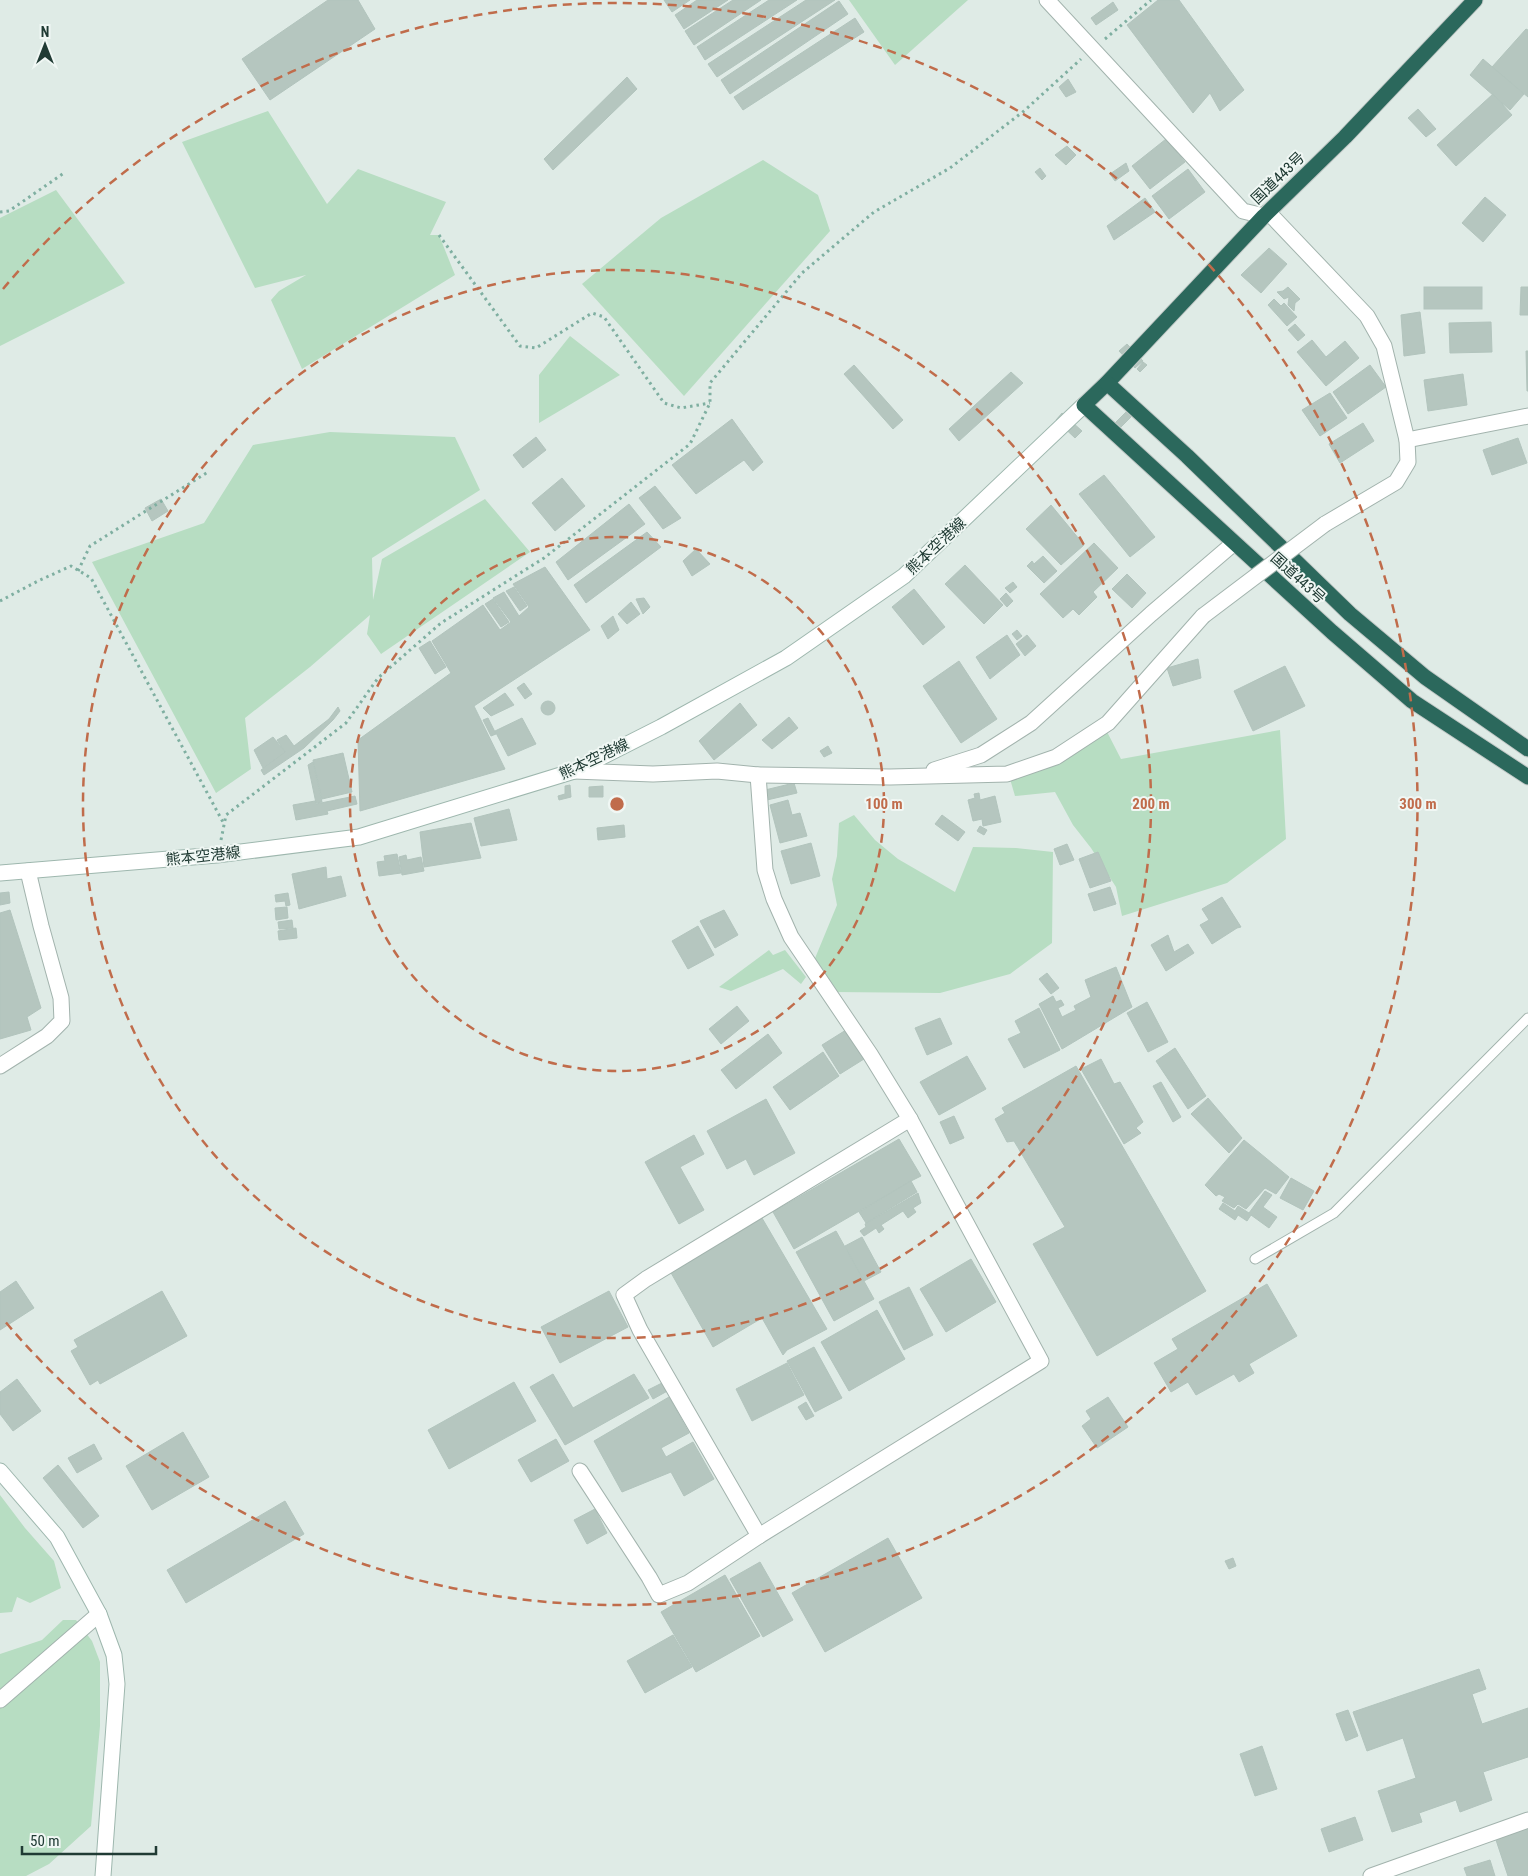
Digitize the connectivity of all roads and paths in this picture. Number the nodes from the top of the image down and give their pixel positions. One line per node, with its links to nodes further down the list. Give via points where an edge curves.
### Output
1 (1047, 0): 4 (street)
2 (1151, 0): 4 (path)
3 (1475, 0): 7 (highway, 国道443号, via 1345,138)
4 (1092, 50): 7 (street, via 1243,212); 10 (path, via 1024,111 950,168 874,212 802,273 710,383)
5 (64, 173): 6 (path, via 9,212)
6 (0, 212)
7 (1266, 214): 9 (highway, 国道443号); 13 (street, via 1367,316 1384,346)
8 (439, 235): 10 (path, via 520,346 536,348 592,313 604,317 664,403 681,408)
9 (1107, 383): 11 (highway, 国道443号); 18 (highway, 国道443号, via 1350,614 1425,677)
10 (710, 403): 23 (path, via 690,444 544,558 441,623 378,678 346,723 226,814)
11 (1084, 405): 15 (highway, 国道443号); 19 (street, 熊本空港線, via 904,576 786,658)
12 (1528, 416): 13 (street)
13 (1406, 440): 21 (street, bridge, via 1408,462 1396,482 1324,524 1203,616 1108,723 1056,757 1007,774)
14 (208, 472): 16 (path, via 90,546)
15 (1234, 543): 21 (street, via 1150,614 1031,723 981,755); 22 (highway, 国道443号, via 1412,701)
16 (78, 571): 17 (path, via 71,566); 23 (path, via 91,578)
17 (0, 601)
18 (1528, 749)
19 (574, 771): 20 (street, via 653,774 717,771); 24 (street, 熊本空港線, via 359,837)
20 (758, 776): 21 (street); 29 (street, via 765,870 774,899 791,937)
21 (916, 776)
22 (1528, 778)
23 (224, 824): 24 (path)
24 (217, 855): 25 (street, 熊本空港線)
25 (28, 871): 26 (street, 熊本空港線); 28 (street, via 61,998 62,1021 47,1036)
26 (0, 873)
27 (1528, 1018): 30 (lane, via 1334,1213)
28 (0, 1066)
29 (910, 1119): 33 (street, via 1041,1361); 33 (street, via 624,1295 640,1330)
30 (1254, 1259)
31 (0, 1471): 34 (street, via 57,1537)
32 (580, 1471): 33 (street, via 659,1595 688,1583)
33 (759, 1536)
34 (100, 1614): 35 (street); 37 (street, via 114,1655 117,1684)
35 (0, 1700)
36 (1528, 1820): 38 (street)
37 (103, 1876)
38 (1371, 1876)

